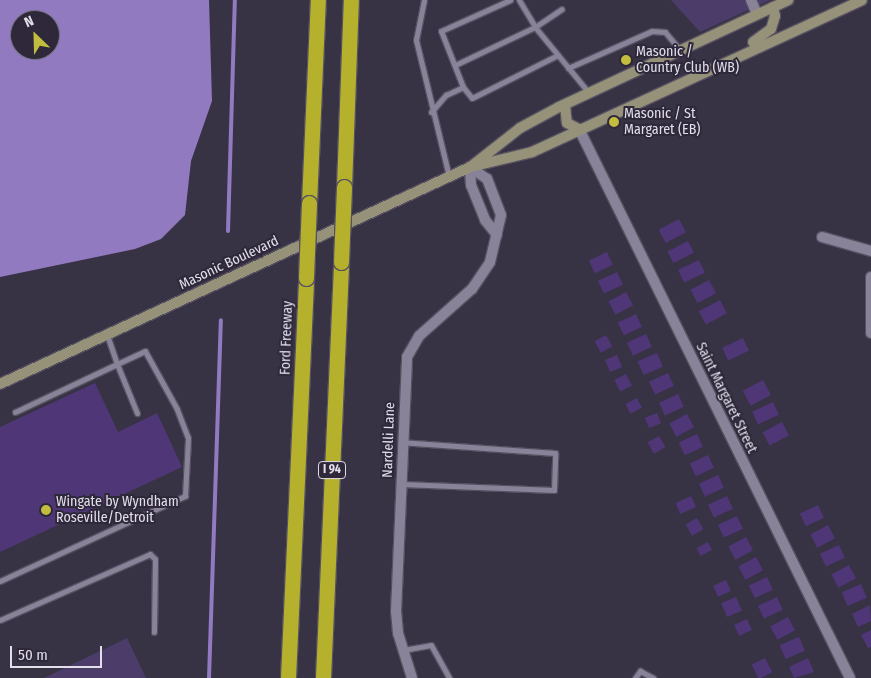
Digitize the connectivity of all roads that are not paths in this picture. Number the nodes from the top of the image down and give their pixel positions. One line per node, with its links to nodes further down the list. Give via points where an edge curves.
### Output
1 (318, 0): 41 (highway, Ford Freeway / I 94, bridge)
2 (351, 0): 42 (highway, I 94, bridge)
3 (424, 0): 21 (lane, via 416,40)
4 (510, 0): 15 (lane, via 441,32)
5 (518, 0): 12 (lane)
6 (750, 0): 11 (street)
7 (788, 0): 9 (main road, Masonic Boulevard)
8 (862, 0): 17 (main road, Masonic Boulevard)
9 (772, 3): 11 (main road, Masonic Boulevard); 17 (main road, via 775,16 765,36 710,62)
10 (562, 8): 12 (lane)
11 (757, 14): 13 (main road, Masonic Boulevard)
12 (535, 27): 14 (lane); 15 (lane)
13 (680, 50): 16 (lane, via 666,32 652,31); 19 (main road, Masonic Boulevard)
14 (558, 55): 16 (lane); 18 (lane, via 472,98)
15 (454, 65): 18 (lane)
16 (568, 68): 19 (lane)
17 (690, 79): 22 (main road, Masonic Boulevard)
18 (463, 87): 21 (lane, via 446,95)
19 (589, 94): 20 (main road, Masonic Boulevard)
20 (565, 105): 22 (main road, via 566,124); 23 (main road, Masonic Boulevard, via 520,128)
21 (431, 112): 24 (lane)
22 (579, 129): 23 (main road, Masonic Boulevard, via 532,152); 47 (street, Saint Margaret Street)
23 (470, 167): 24 (main road, Masonic Boulevard); 25 (street, via 471,185 485,220); 25 (street, Nardelli Lane, via 487,179 501,215)
24 (450, 177): 30 (main road, Masonic Boulevard)
25 (496, 235): 35 (street, Nardelli Lane, via 482,277 412,346 407,357)
26 (822, 237): 27 (street)
27 (871, 251)
28 (871, 277): 29 (street)
29 (871, 333)
30 (107, 335): 31 (lane); 32 (main road, Masonic Boulevard)
31 (116, 364): 33 (lane); 34 (lane); 37 (lane, via 145,351 177,409 188,438 185,496)
32 (0, 384)
33 (15, 412)
34 (137, 413)
35 (401, 442): 36 (street, Nardelli Lane); 36 (lane, via 555,453 554,490)
36 (401, 484): 40 (street, Nardelli Lane, via 396,584)
37 (0, 581)
38 (0, 620): 39 (lane, via 150,554 156,559)
39 (154, 632)
40 (403, 650): 43 (street, Nardelli Lane); 44 (lane, via 431,644)
41 (288, 678)
42 (324, 678)
43 (412, 678)
44 (449, 678)
45 (635, 678): 46 (lane, via 640,671)
46 (653, 678)
47 (850, 678)

